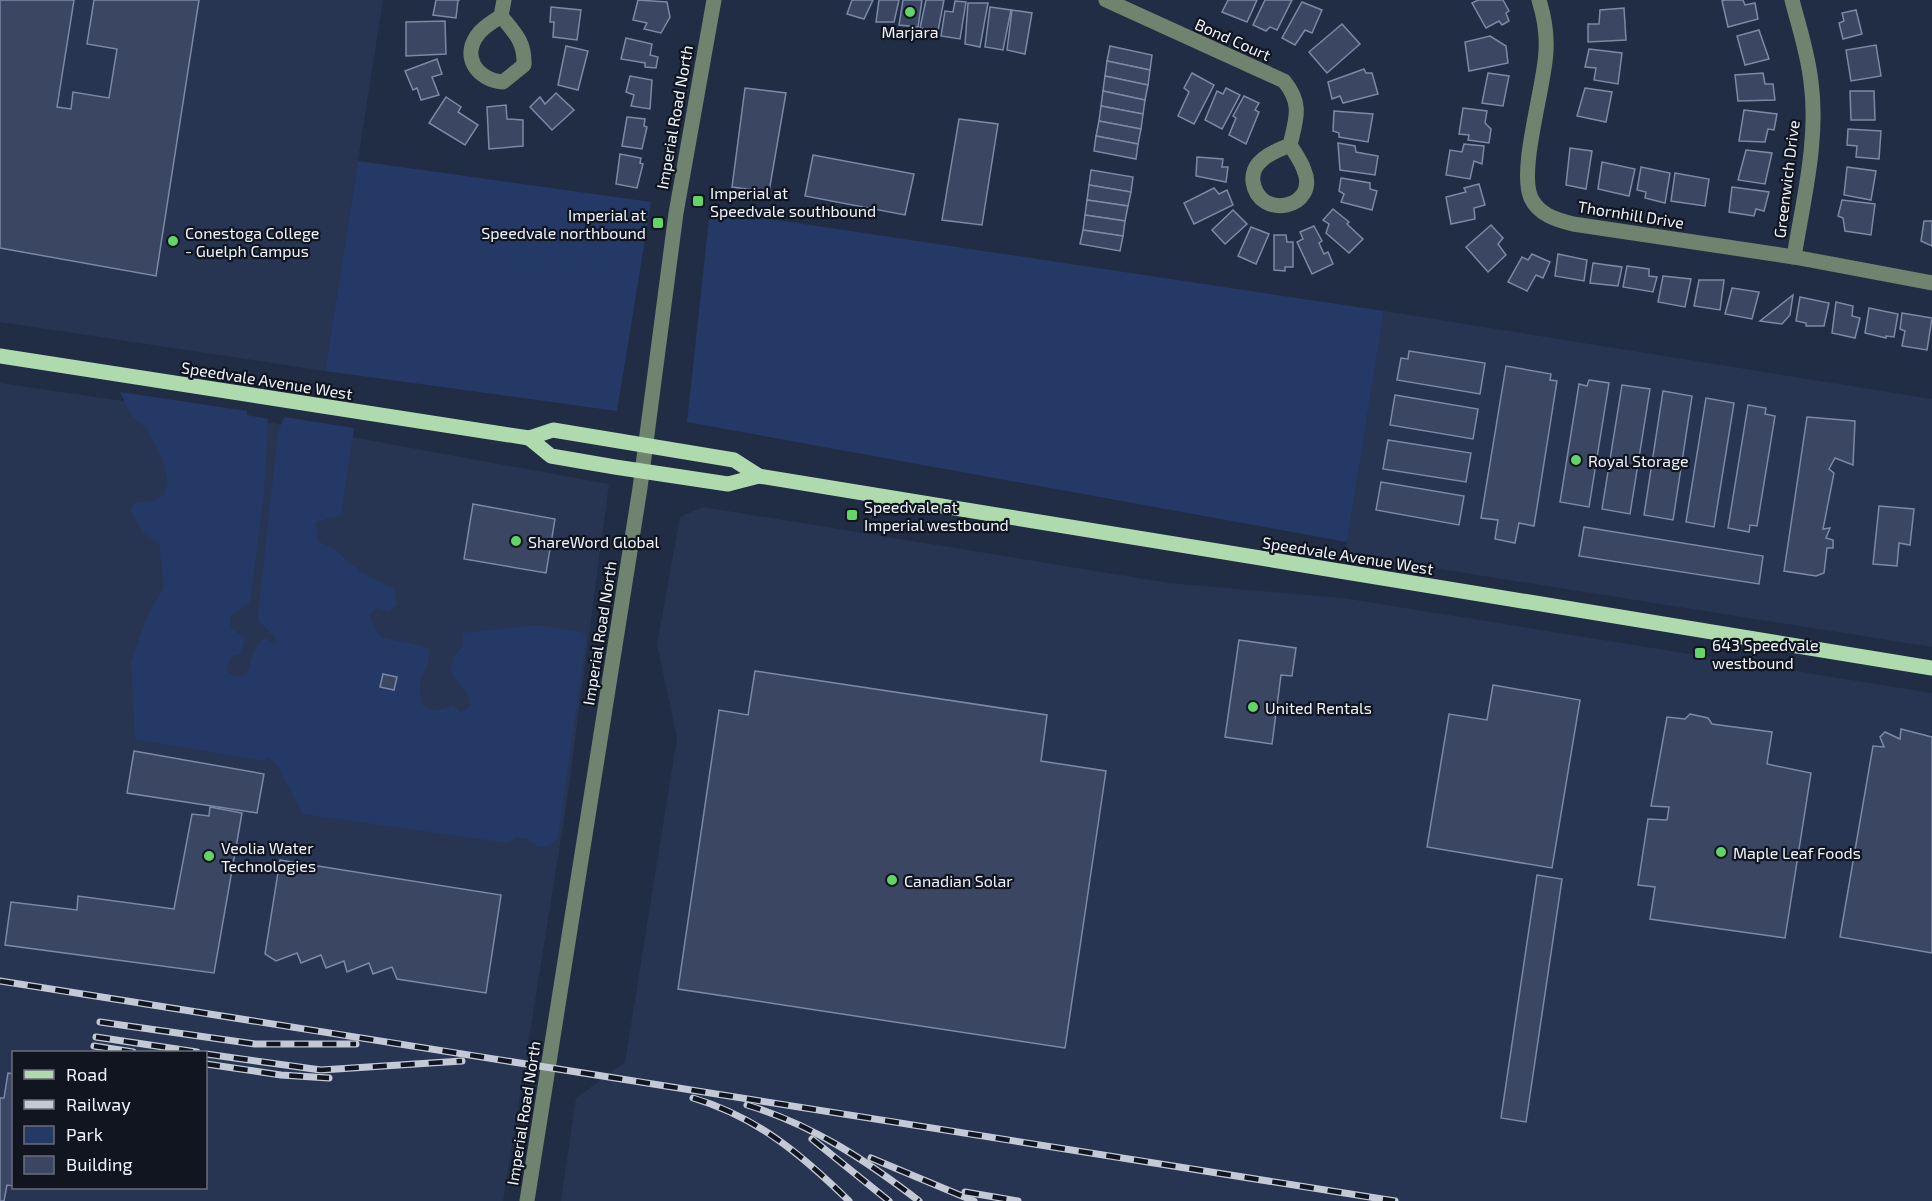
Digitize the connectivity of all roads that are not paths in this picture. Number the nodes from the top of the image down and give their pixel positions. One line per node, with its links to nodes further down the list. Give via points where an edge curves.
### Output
1 (714, 0): 10 (street, Imperial Road North, via 676,213)
2 (1106, 0): 5 (street, Bond Court, via 1284,81 1297,106)
3 (1539, 0): 6 (street, Thornhill Drive, via 1546,51 1528,172 1531,198 1548,217)
4 (1792, 0): 6 (street, Greenwich Drive, via 1812,84 1807,182)
5 (1290, 145)
6 (1794, 257): 7 (street, Thornhill Drive)
7 (1932, 283)
8 (0, 356): 9 (main road, Speedvale Avenue West)
9 (529, 438): 10 (main road, Speedvale Avenue West, via 553,430); 11 (main road, Speedvale Avenue West, via 551,456)
10 (645, 445): 11 (street, Imperial Road North); 12 (main road, Speedvale Avenue West, via 734,460)
11 (642, 471): 12 (main road, Speedvale Avenue West, via 728,484); 14 (street, Imperial Road North)
12 (759, 476): 13 (main road, Speedvale Avenue West)
13 (1932, 668)
14 (527, 1201)

